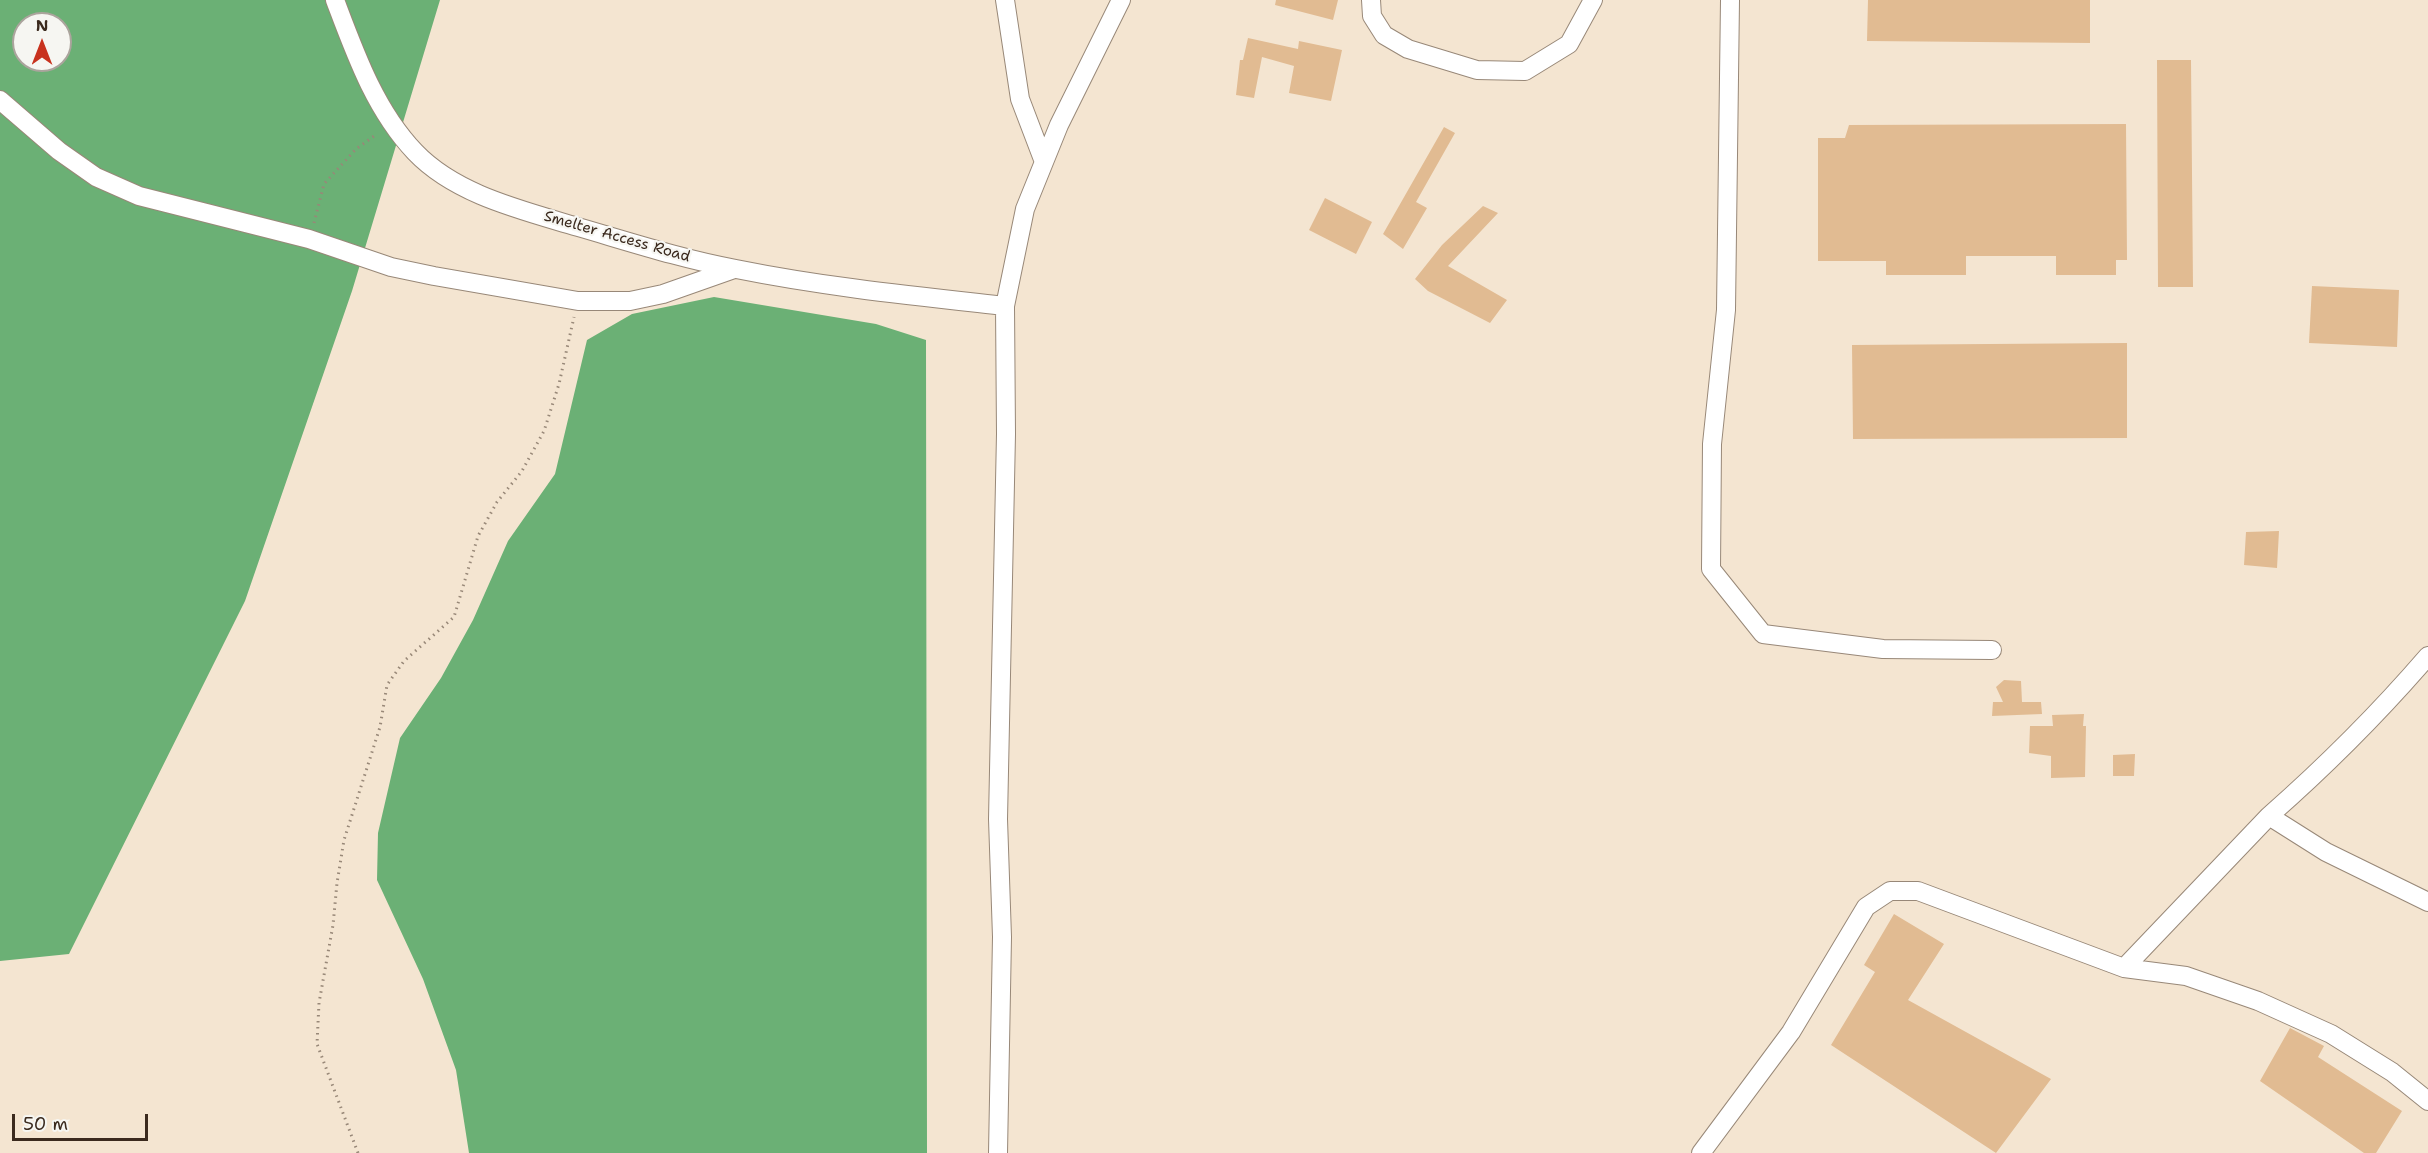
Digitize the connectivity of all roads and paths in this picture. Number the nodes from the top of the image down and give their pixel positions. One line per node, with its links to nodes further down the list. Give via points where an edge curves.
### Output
1 (335, 0): 8 (lane, Smelter Access Road, via 354,51)
2 (1005, 0): 9 (lane, via 1020,99)
3 (1121, 0): 9 (lane)
4 (1371, 0): 5 (lane, via 1372,16 1384,35 1408,49 1477,70 1525,71 1569,44)
5 (1593, 0)
6 (1730, 0): 14 (lane, via 1726,310 1712,444 1711,569 1763,634 1883,649)
7 (0, 100): 10 (lane, via 96,177 139,196)
8 (392, 123): 10 (path, via 356,149 324,184); 11 (lane, Smelter Access Road, via 415,152 446,177 487,197)
9 (1044, 162): 13 (lane, via 1025,209)
10 (309, 239): 12 (lane, via 391,267)
11 (734, 269): 12 (lane, via 663,294 630,301); 13 (lane, Smelter Access Road, via 841,287)
12 (578, 301): 20 (path, via 544,432 478,536 454,617 404,661 387,684 380,727 344,840 319,1003 317,1044)
13 (1005, 306): 21 (lane)
14 (1992, 650)
15 (2428, 656): 16 (lane, via 2378,714)
16 (2269, 816): 17 (lane, via 2326,852); 18 (lane)
17 (2428, 902)
18 (2124, 968): 19 (lane, via 2186,976 2258,1001 2331,1034 2392,1072); 22 (lane, via 1918,891 1890,891 1866,907 1791,1032)
19 (2428, 1101)
20 (358, 1153)
21 (998, 1153)
22 (1701, 1153)

